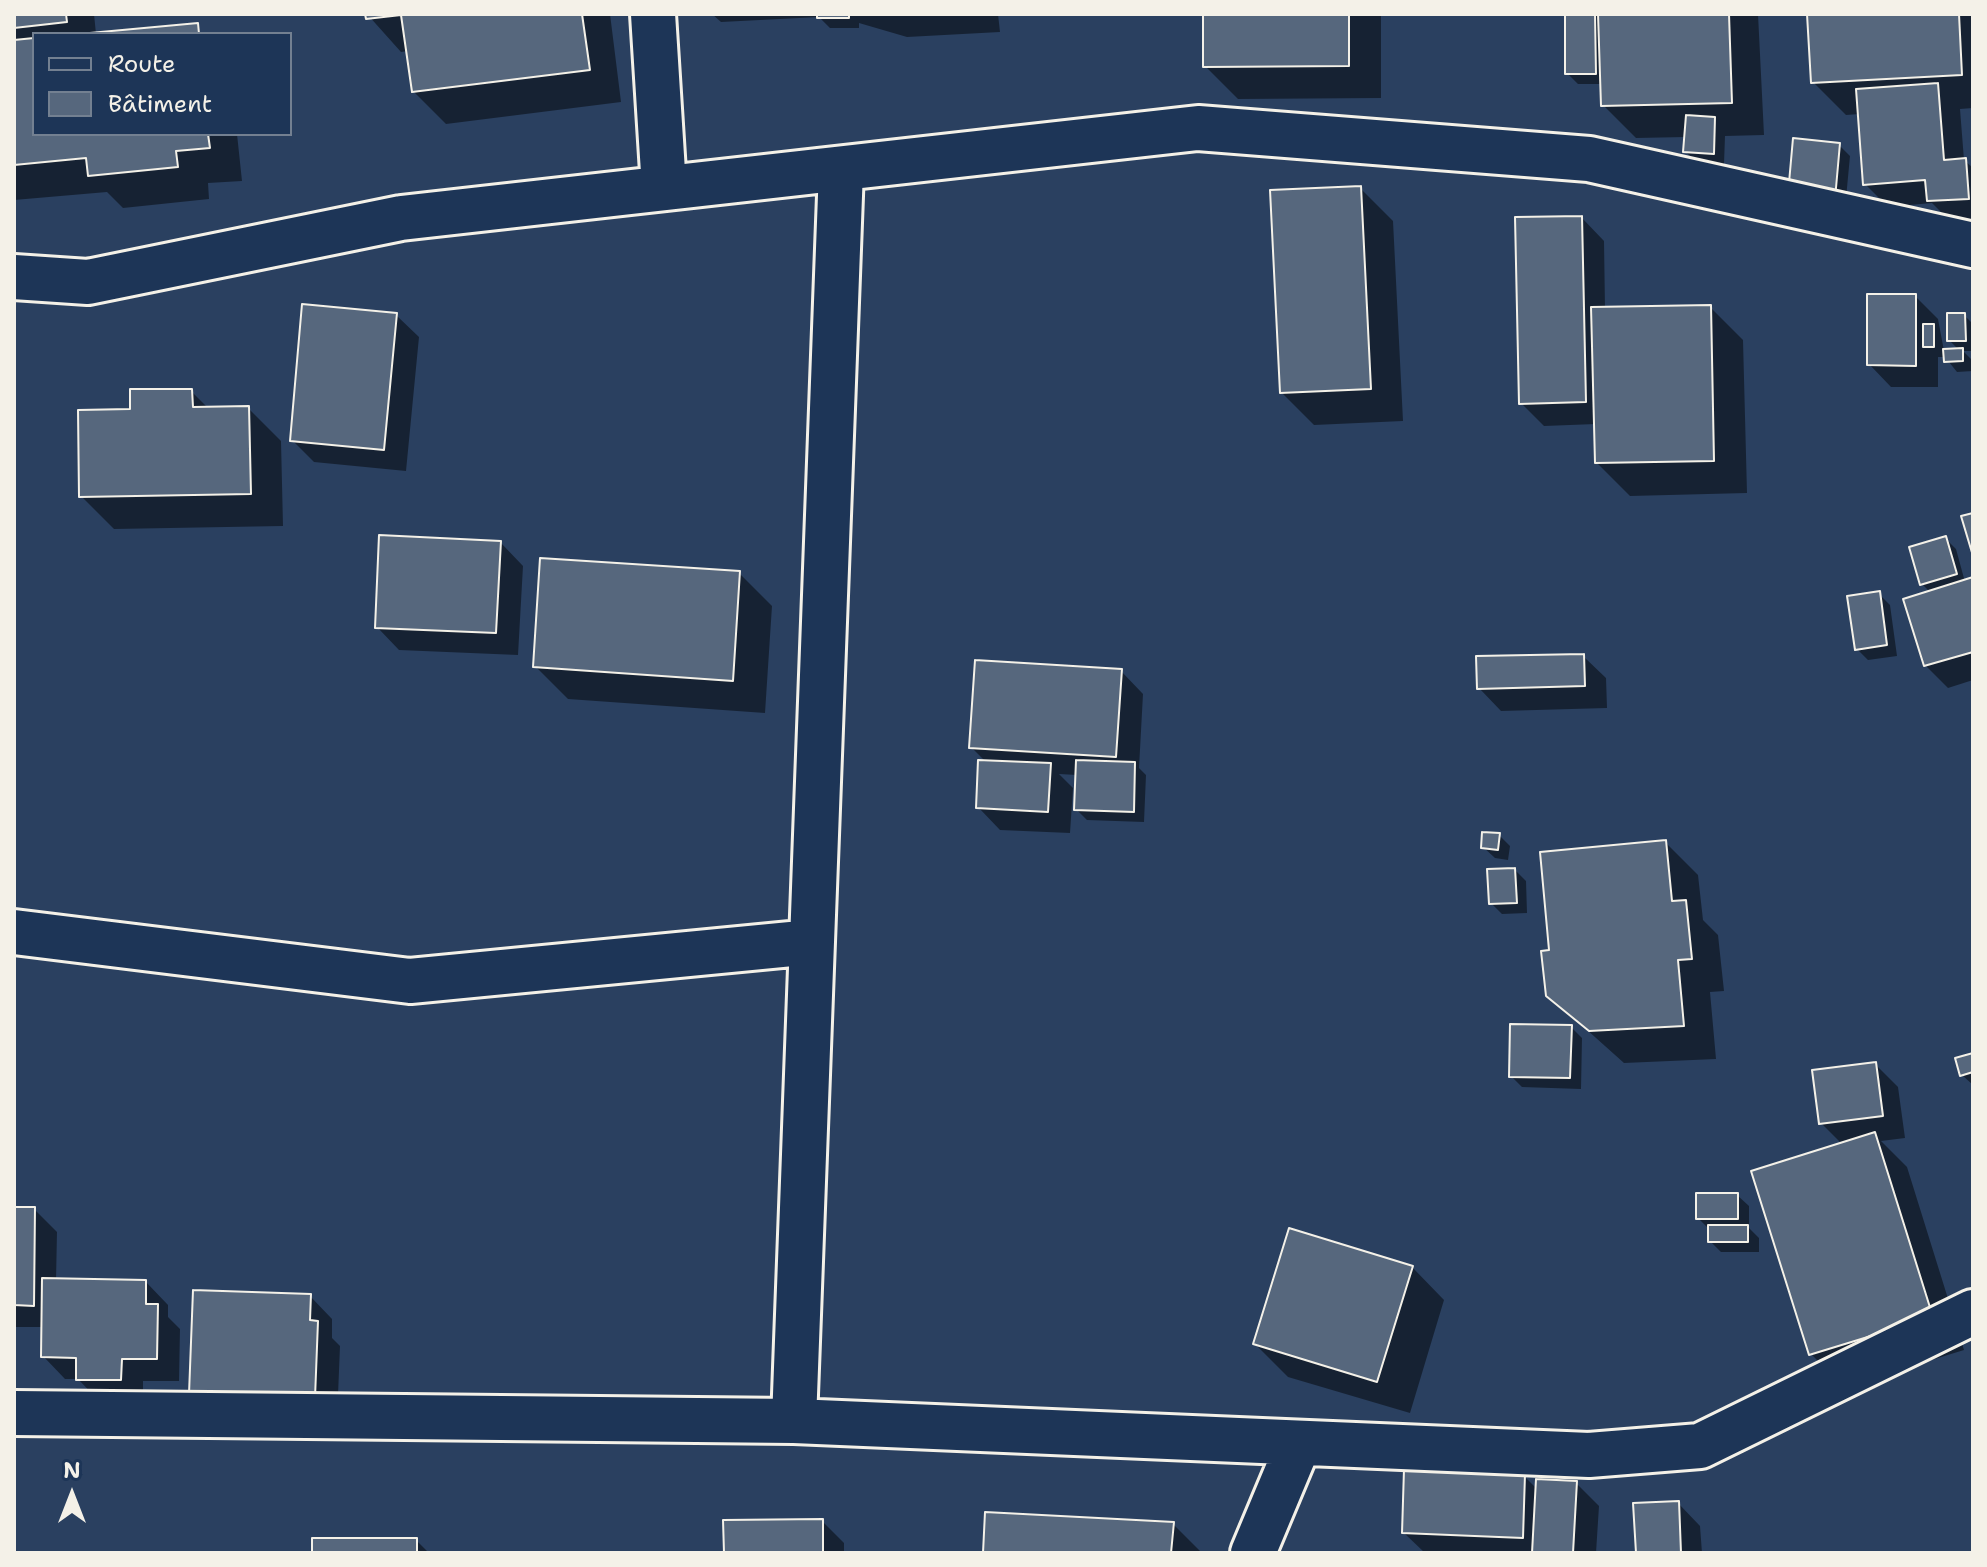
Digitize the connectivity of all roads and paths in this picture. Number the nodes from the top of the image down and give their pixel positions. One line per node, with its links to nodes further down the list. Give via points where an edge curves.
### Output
1 (653, 14): 3 (street)
2 (841, 169): 3 (street); 4 (street, via 1198,128 1589,159); 7 (street)
3 (664, 188): 5 (street, via 401,218 88,282)
4 (1973, 245)
5 (14, 277)
6 (14, 932): 7 (street, via 410,981)
7 (812, 942): 10 (street)
8 (1973, 1312): 11 (street, via 1700,1446 1589,1455)
9 (14, 1413): 10 (street)
10 (794, 1421): 11 (street)
11 (1299, 1443): 12 (street)
12 (1253, 1553)

